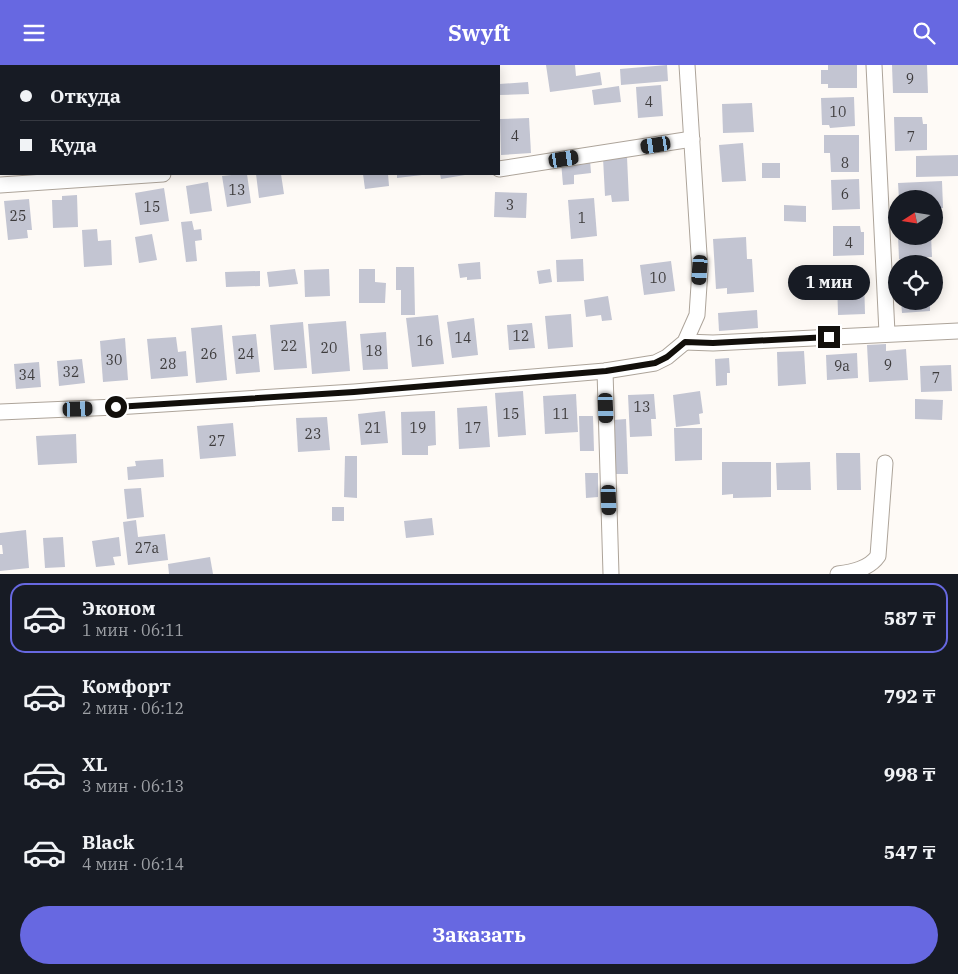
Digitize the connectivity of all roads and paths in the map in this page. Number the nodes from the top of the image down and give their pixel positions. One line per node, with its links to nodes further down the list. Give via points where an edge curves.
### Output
1 (687, 65): 3 (street)
2 (874, 65): 8 (street)
3 (692, 139): 4 (street); 9 (street, via 700,270 697,315)
4 (500, 169)
5 (148, 175): 6 (street)
6 (0, 185)
7 (958, 331): 8 (street)
8 (887, 333): 9 (street)
9 (685, 342): 10 (street, via 655,363)
10 (606, 371): 11 (street, via 354,392); 13 (street)
11 (0, 412)
12 (885, 463): 14 (street, via 878,556 874,563)
13 (611, 574)
14 (838, 574)

